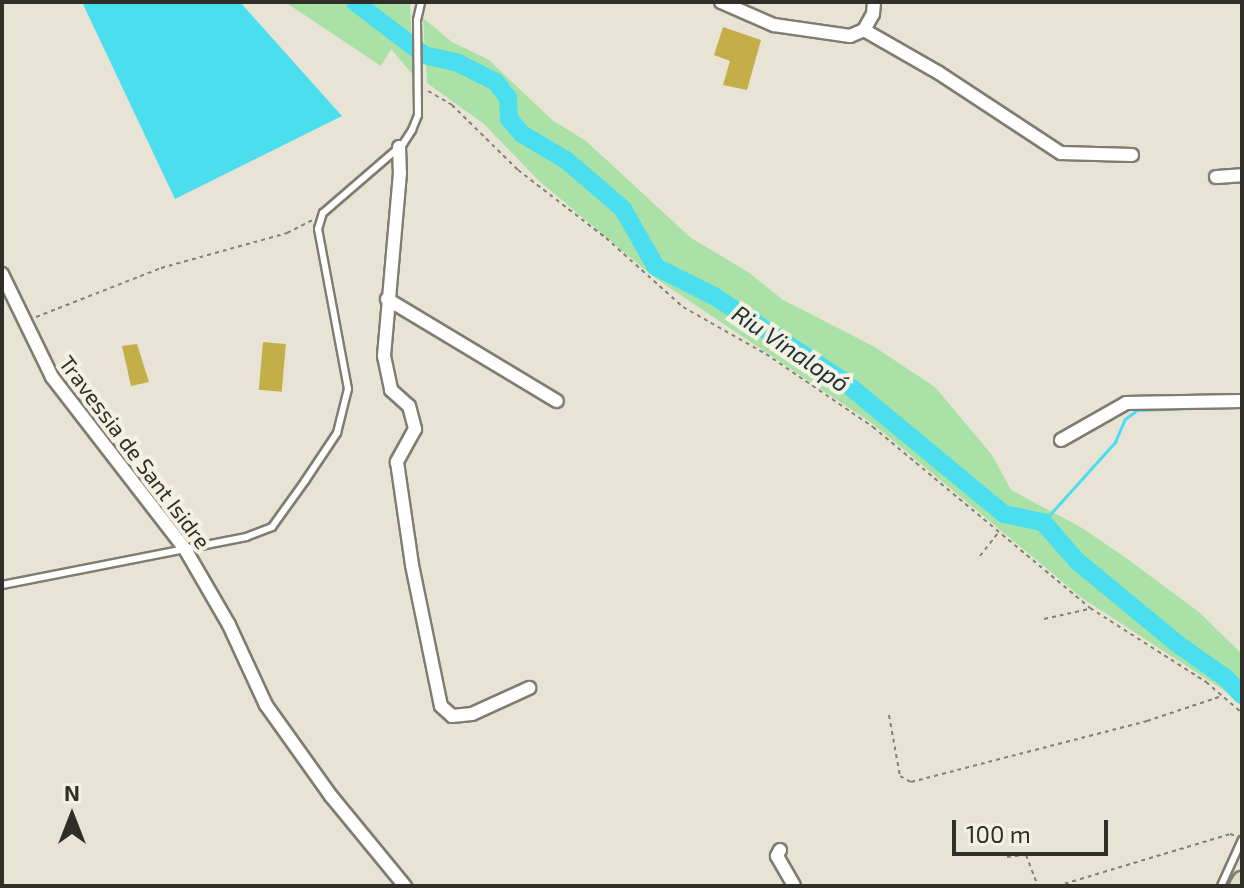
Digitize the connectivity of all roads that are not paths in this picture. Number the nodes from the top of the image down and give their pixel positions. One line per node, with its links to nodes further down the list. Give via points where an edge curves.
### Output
1 (421, 2): 5 (lane, via 418,115)
2 (721, 2): 4 (street, via 774,25 850,36)
3 (874, 2): 4 (street)
4 (864, 30): 6 (street, via 1061,153)
5 (399, 147): 10 (street); 14 (lane, via 323,213 318,229 348,389 337,433 272,527)
6 (1132, 155)
7 (1242, 175): 8 (street)
8 (1216, 177)
9 (2, 274): 14 (street, Travessia de Sant Isidre, via 22,323 70,403)
10 (387, 299): 11 (street); 16 (street, via 384,356 391,390 409,406 415,429 397,462 441,706 452,716 472,714)
11 (557, 401)
12 (1242, 401): 13 (street, via 1126,403)
13 (1061, 440)
14 (185, 549): 15 (lane); 19 (street, Travessia de Sant Isidre, via 229,625 266,705)
15 (2, 585)
16 (529, 688)
17 (1242, 839): 21 (lane)
18 (780, 850): 20 (street, via 777,856)
19 (405, 886)
20 (794, 886)
21 (1221, 886)

